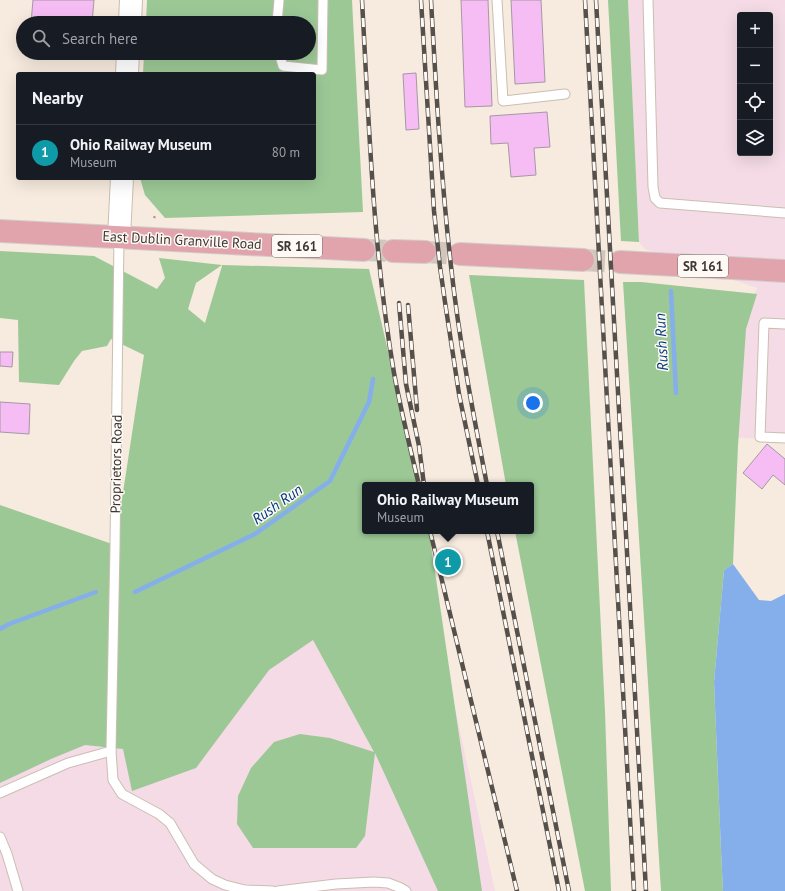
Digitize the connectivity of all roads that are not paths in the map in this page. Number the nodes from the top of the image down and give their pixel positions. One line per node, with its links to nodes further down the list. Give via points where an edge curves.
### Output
1 (131, 0): 6 (street)
2 (279, 0): 7 (lane)
3 (323, 0): 9 (lane, via 322,70 283,66)
4 (498, 0): 11 (lane, via 503,101)
5 (648, 0): 13 (lane, via 655,198 660,203)
6 (130, 16)
7 (278, 16)
8 (128, 60): 10 (street)
9 (281, 60)
10 (127, 72)
11 (565, 94)
12 (122, 180): 15 (street, Proprietors Road)
13 (785, 213)
14 (0, 231): 15 (main road, East Dublin Granville Road / SR 161)
15 (120, 237): 16 (main road, East Dublin Granville Road / SR 161); 25 (lane, Proprietors Road)
16 (364, 250)
17 (393, 251): 18 (main road)
18 (425, 252)
19 (460, 254): 20 (main road)
20 (583, 260)
21 (620, 262): 22 (main road, SR 161)
22 (785, 271)
23 (785, 324): 24 (lane, via 764,323 760,437)
24 (785, 438)
25 (111, 751): 26 (lane, via 68,764); 29 (lane, Proprietors Road, via 114,780 122,794 159,814 170,823 194,864 212,879 225,885 245,890)
26 (0, 793)
27 (0, 838): 28 (lane)
28 (18, 891)
29 (273, 891)
30 (278, 891): 31 (lane, via 374,882 388,883)
31 (406, 891)

